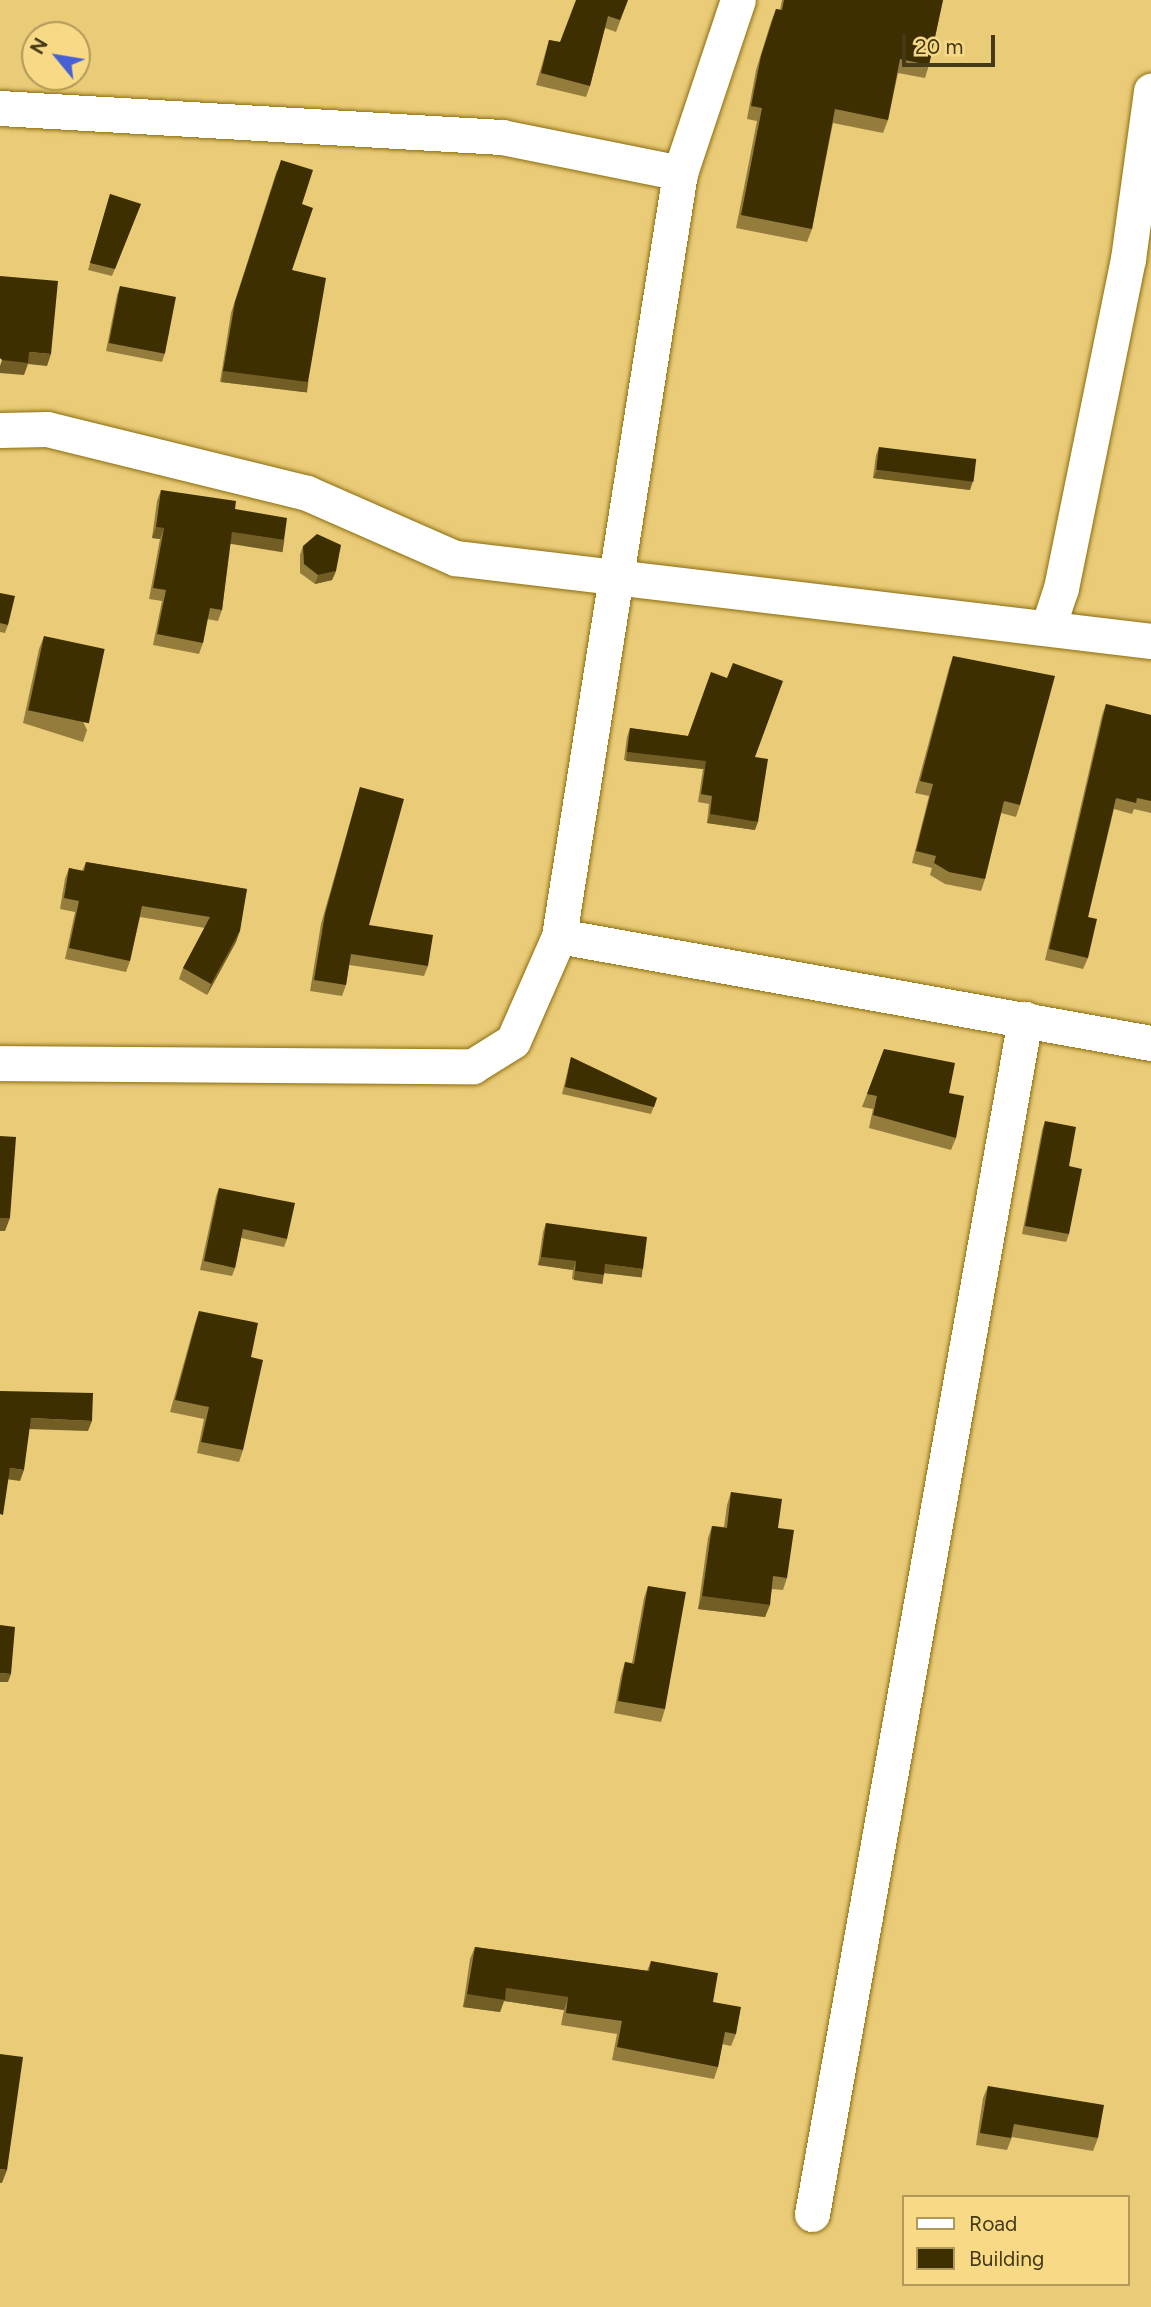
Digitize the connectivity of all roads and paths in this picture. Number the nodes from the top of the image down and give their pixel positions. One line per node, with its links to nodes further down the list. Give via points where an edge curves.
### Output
1 (738, 0): 4 (street)
2 (1151, 91): 5 (street)
3 (0, 108): 4 (street, via 502,137)
4 (680, 173): 7 (street)
5 (1140, 262): 8 (street)
6 (0, 430): 7 (street, via 47,429 307,493 454,558)
7 (616, 573): 8 (street, via 928,619); 10 (street)
8 (1048, 627): 9 (street)
9 (1151, 641)
10 (559, 936): 11 (street); 13 (street, via 513,1041 473,1066)
11 (1025, 1019): 12 (street); 14 (street)
12 (1151, 1043)
13 (0, 1063)
14 (812, 2214)

